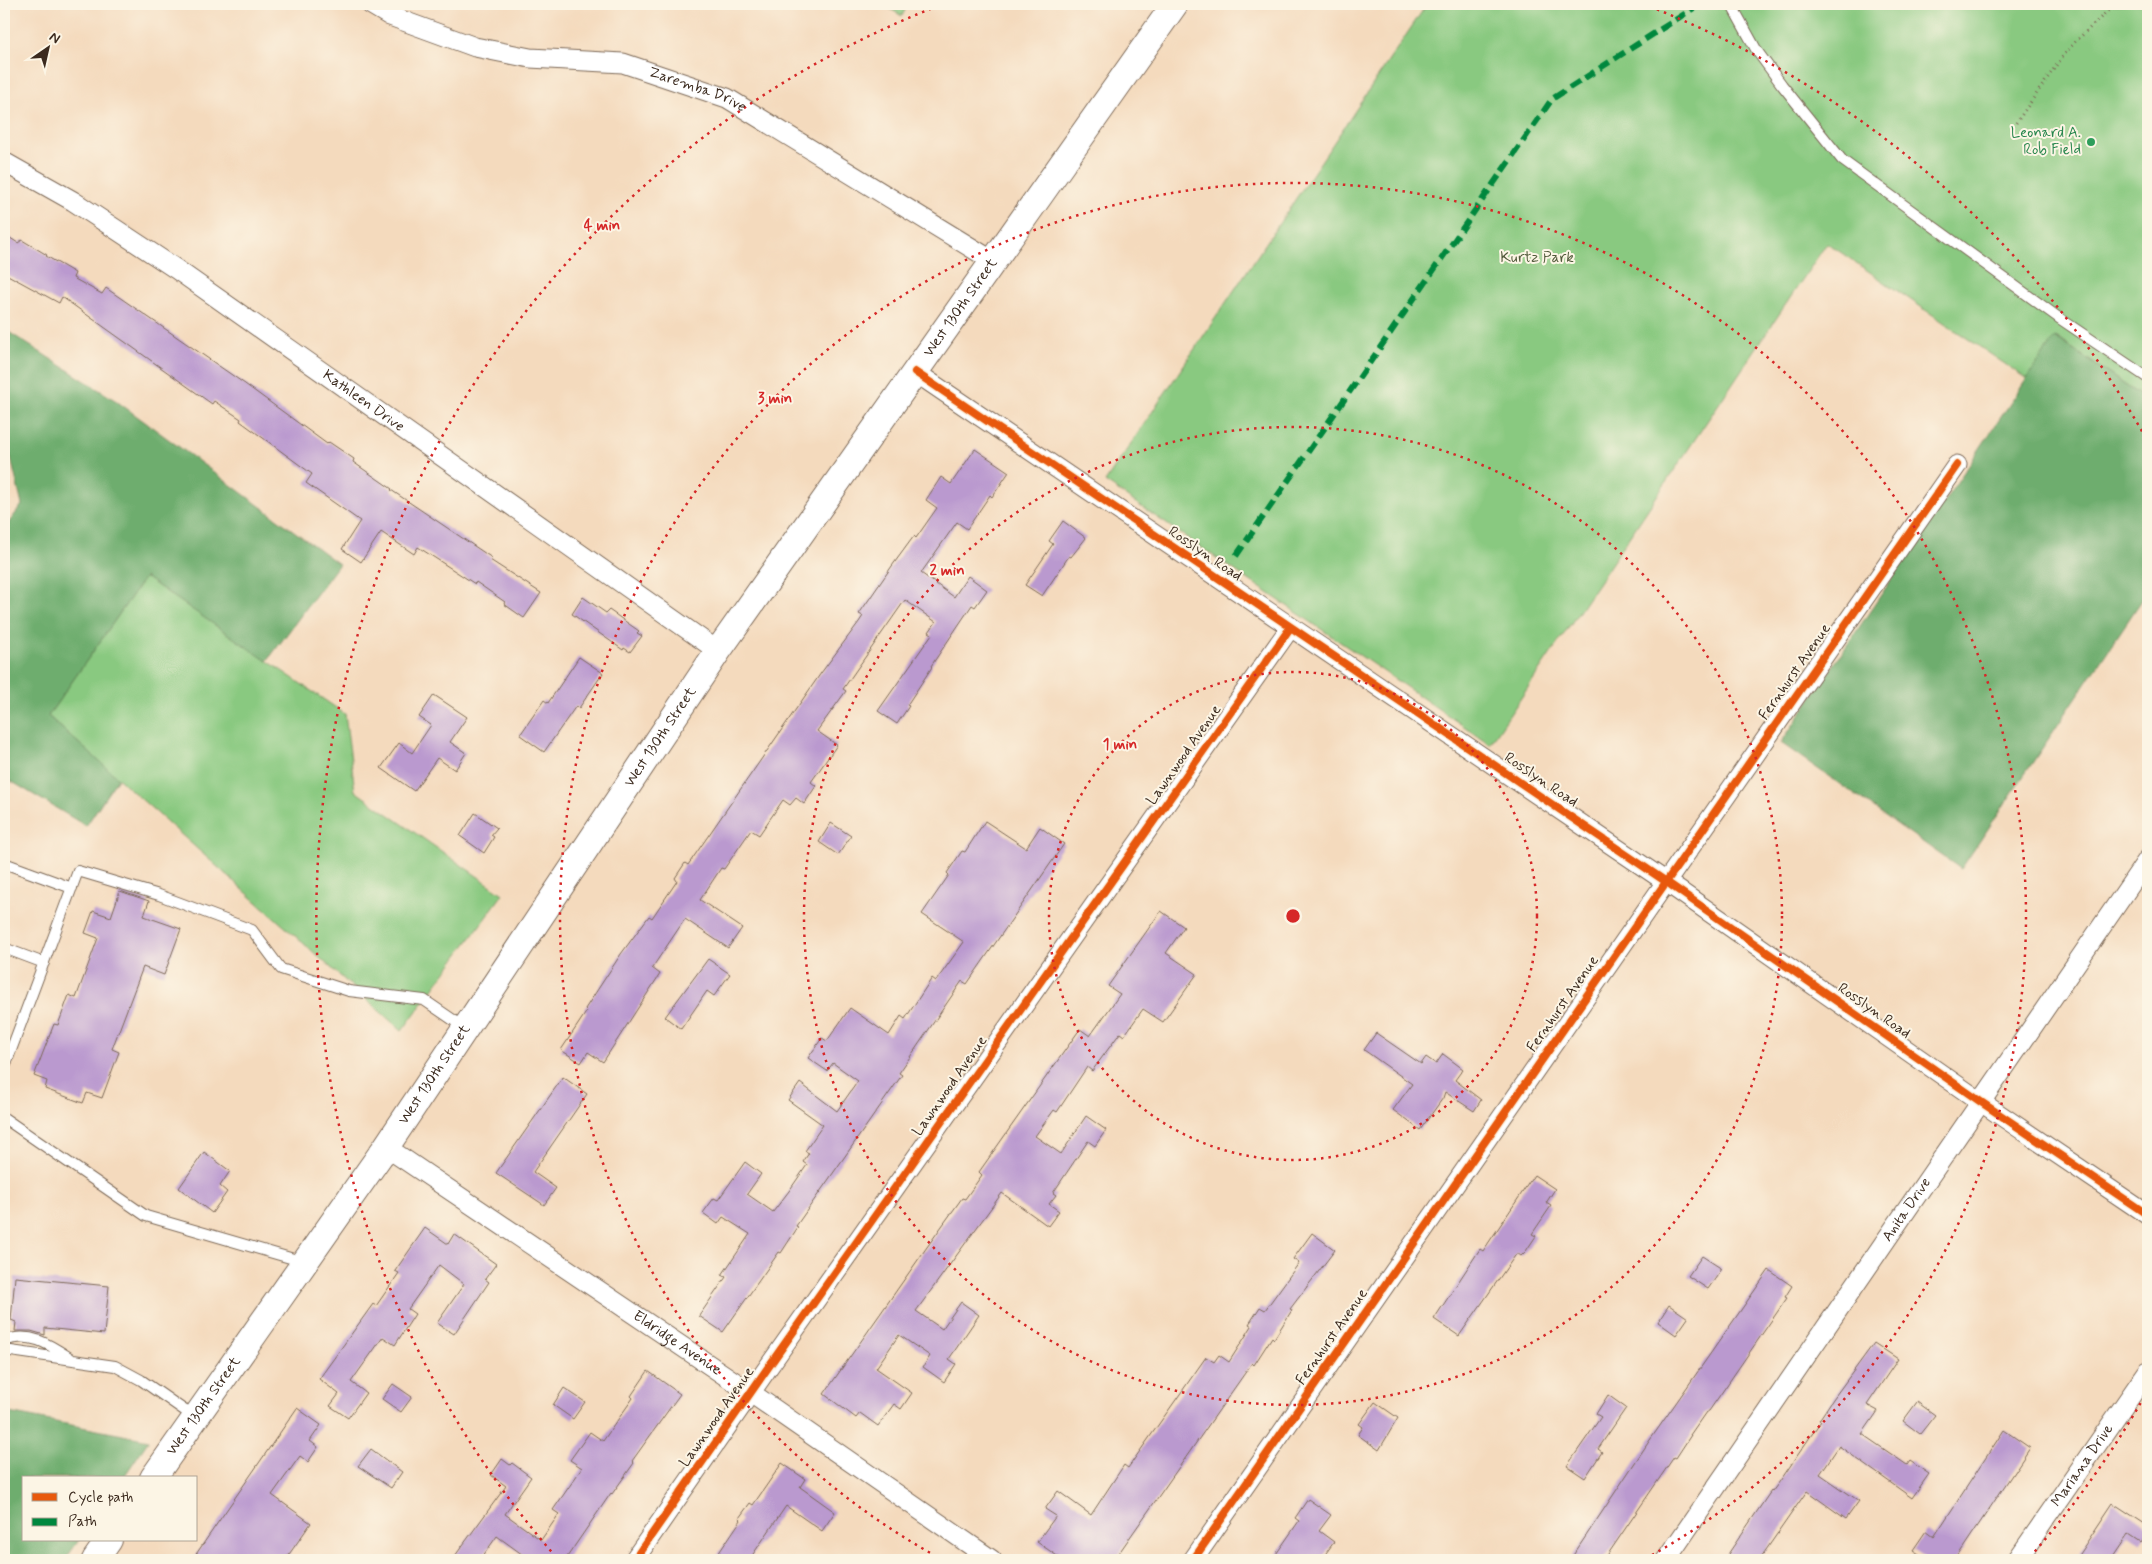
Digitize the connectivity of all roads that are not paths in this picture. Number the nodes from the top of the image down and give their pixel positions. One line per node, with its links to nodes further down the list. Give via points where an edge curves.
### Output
1 (370, 4): 5 (street, Zaremba Drive, via 390,16 474,47 530,58 623,63 727,98)
2 (1175, 4): 5 (main road, West 130th Street)
3 (1732, 4): 7 (lane, via 1758,51 1842,160 2059,318)
4 (4, 162): 10 (street, Kathleen Drive, via 73,201 176,269)
5 (993, 261): 6 (main road, West 130th Street)
6 (915, 372): 9 (street, Rosslyn Road); 10 (main road, West 130th Street)
7 (2148, 378)
8 (1957, 465): 13 (street, Fernhurst Avenue)
9 (1290, 628): 13 (street, Rosslyn Road); 28 (street, Lawnwood Avenue)
10 (718, 651): 17 (main road, West 130th Street)
11 (2148, 859): 19 (street, Anita Drive)
12 (4, 863): 14 (lane)
13 (1666, 881): 19 (street, Rosslyn Road); 35 (street, Fernhurst Avenue)
14 (72, 888): 16 (lane); 17 (lane, via 78,871 159,895 252,930 281,969 349,991 424,1000)
15 (4, 948): 16 (lane)
16 (44, 963): 18 (lane)
17 (465, 1028): 21 (main road, West 130th Street)
18 (4, 1069)
19 (1981, 1102): 22 (street, Rosslyn Road); 36 (street, Anita Drive)
20 (4, 1118): 23 (lane, via 146,1216)
21 (386, 1147): 23 (main road, West 130th Street); 28 (street, Eldridge Avenue)
22 (2148, 1215)
23 (305, 1262): 29 (main road, West 130th Street)
24 (4, 1341): 26 (lane, via 14,1337 44,1340)
25 (4, 1350): 26 (lane)
26 (73, 1360): 29 (lane, via 115,1366)
27 (2148, 1371): 37 (street, Mariana Drive)
28 (751, 1392): 33 (street, Lawnwood Avenue); 34 (street, Eldridge Avenue)
29 (195, 1418): 30 (main road, West 130th Street)
30 (154, 1476)
31 (108, 1542): 32 (main road)
32 (94, 1560)
33 (634, 1560)
34 (992, 1560)
35 (1193, 1560)
36 (1666, 1560)
37 (2017, 1560)

